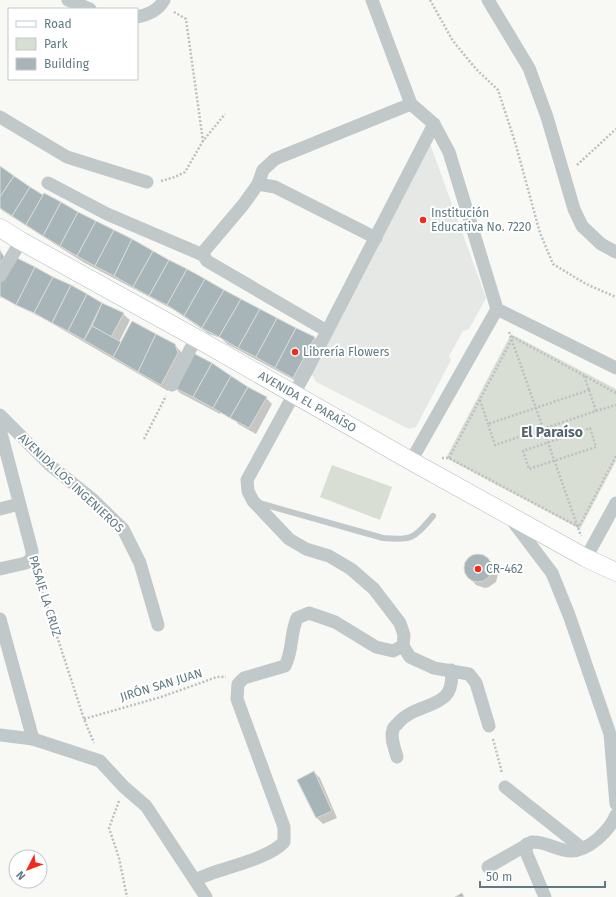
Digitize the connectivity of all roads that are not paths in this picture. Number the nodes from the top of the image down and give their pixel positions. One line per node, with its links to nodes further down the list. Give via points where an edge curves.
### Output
1 (68, 0): 5 (street)
2 (372, 0): 7 (street)
3 (488, 0): 16 (street, via 529,68 547,117 574,209 582,226 601,244)
4 (163, 3): 6 (street, via 152,13)
5 (88, 8)
6 (138, 17)
7 (411, 104): 9 (street); 12 (street, via 275,160 263,170)
8 (0, 117): 10 (street, via 67,156)
9 (434, 124): 14 (street); 19 (street, via 449,152)
10 (148, 182)
11 (48, 183): 17 (street, via 107,214)
12 (258, 184): 14 (street, via 275,187); 17 (street)
13 (0, 228): 15 (street, AVENIDA EL PARAÍSO)
14 (376, 238): 20 (street)
15 (21, 241): 18 (street); 21 (street, AVENIDA EL PARAÍSO)
16 (616, 252)
17 (203, 255): 20 (street, via 207,261)
18 (0, 276)
19 (496, 309): 22 (street); 27 (street)
20 (328, 331): 24 (street)
21 (196, 338): 23 (street); 24 (street, AVENIDA EL PARAÍSO)
22 (616, 368)
23 (172, 385)
24 (294, 394): 27 (street, AVENIDA EL PARAÍSO); 28 (street, via 248,480 248,491)
25 (0, 415): 38 (street, AVENIDA LOS INGENIEROS, via 51,466 91,498 123,529 140,563)
26 (0, 429): 30 (street, PASAJE LA CRUZ)
27 (411, 461): 33 (street, AVENIDA EL PARAÍSO)
28 (253, 501): 32 (lane, via 383,538 405,540 418,534); 39 (street, via 289,538 306,549 329,556 352,569 374,589 400,623 404,635)
29 (616, 503): 34 (street)
30 (19, 504): 31 (street); 35 (street, PASAJE LA CRUZ, via 32,558 26,563)
31 (0, 509)
32 (432, 516)
33 (509, 516): 34 (street, AVENIDA EL PARAÍSO); 46 (street, via 552,573 569,615 610,734)
34 (586, 558): 36 (street, AVENIDA EL PARAÍSO)
35 (0, 569)
36 (616, 572)
37 (0, 619): 43 (street)
38 (158, 625)
39 (403, 646): 40 (street, via 410,657 434,668); 51 (street, via 394,651 376,647 335,622 309,613 297,618 292,630 290,655 284,666 244,678 238,684 237,698 284,827 284,842 270,853 209,872)
40 (451, 670): 41 (street, via 469,674 476,683); 44 (street, via 453,683 445,697 404,716 393,729 392,740)
41 (489, 726)
42 (0, 735): 43 (street)
43 (33, 739): 51 (street, via 100,761 146,806)
44 (397, 757)
45 (505, 787): 49 (street)
46 (616, 804)
47 (616, 815): 49 (street, via 598,838)
48 (527, 844): 49 (street, via 540,841 572,851); 50 (street); 53 (street, via 526,852)
49 (582, 848)
50 (488, 867)
51 (195, 880): 52 (street)
52 (206, 897)
53 (545, 897)

